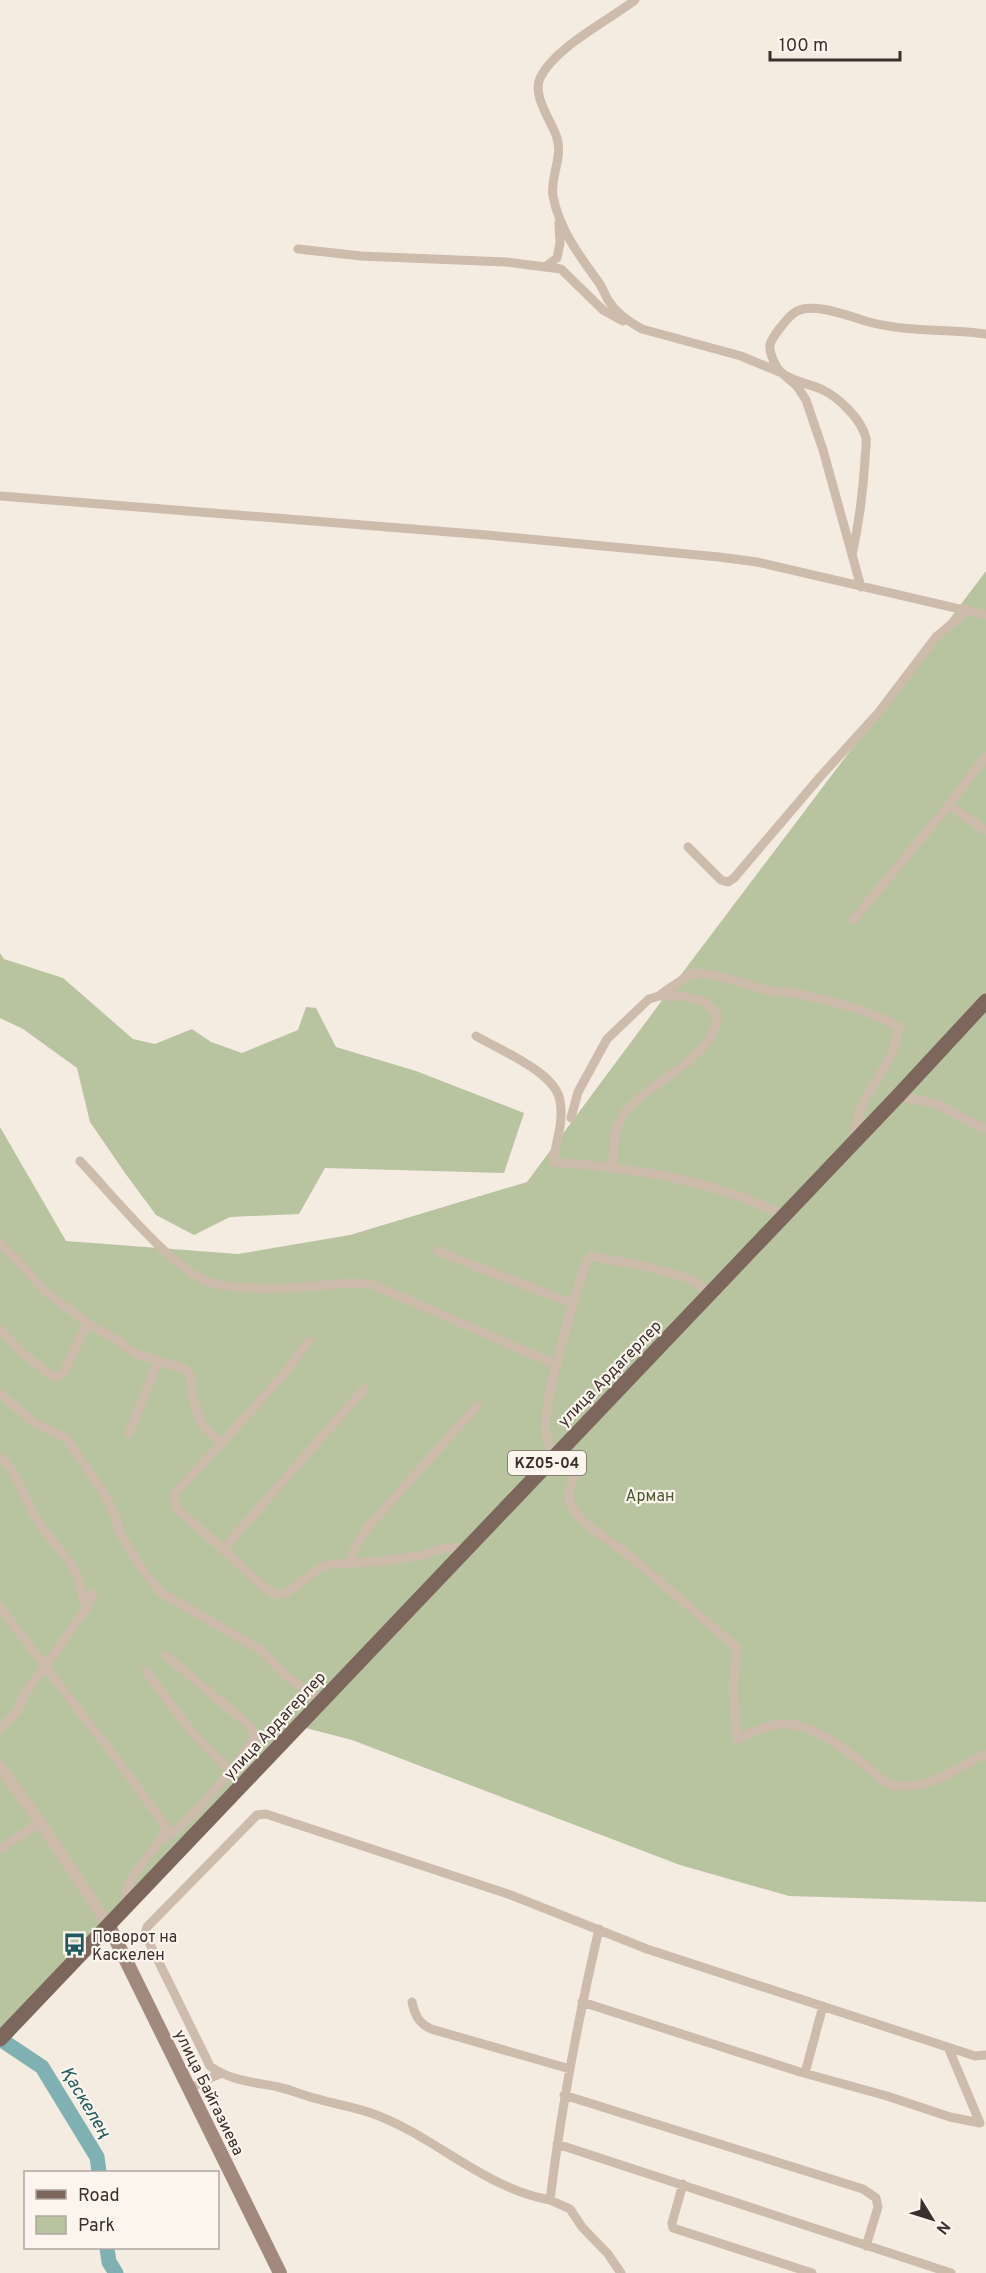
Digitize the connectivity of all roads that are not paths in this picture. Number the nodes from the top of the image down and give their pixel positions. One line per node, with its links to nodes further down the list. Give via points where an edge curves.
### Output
1 (635, 0): 2 (street, via 570,44 540,78 538,88 557,139 559,157 553,193)
2 (559, 221): 4 (street, via 557,258); 5 (street, via 608,299)
3 (298, 249): 4 (street)
4 (545, 267): 5 (street, via 561,269 603,310)
5 (631, 323): 7 (street, via 741,356)
6 (986, 334): 7 (street, via 887,326 822,309 801,309 774,336 770,346)
7 (782, 373): 9 (street, via 806,400 836,492); 9 (street, via 830,395 858,421 866,439 861,512)
8 (0, 496): 10 (street, via 656,550 757,562)
9 (851, 557): 10 (street)
10 (861, 587): 11 (street)
11 (965, 609): 12 (street); 16 (street, via 936,637 879,712 734,878 728,882 721,879)
12 (986, 615)
13 (986, 756): 14 (street)
14 (949, 805): 15 (street); 17 (street)
15 (986, 831)
16 (688, 847)
17 (853, 920)
18 (659, 996): 22 (street, via 648,999 607,1039 578,1092); 24 (street, via 691,973 708,973 761,989 848,1005 899,1027 898,1040 854,1125); 26 (street, via 703,1001 717,1012 717,1025 693,1058 620,1119)
19 (986, 1000): 21 (main road, улица Ардагерлер / KZ05-04)
20 (476, 1036): 26 (street, via 548,1079 560,1099 553,1162)
21 (898, 1096): 23 (street, via 938,1104); 24 (main road, улица Ардагерлер / KZ05-04)
22 (571, 1118)
23 (986, 1130)
24 (855, 1141): 27 (main road, улица Ардагерлер / KZ05-04)
25 (80, 1161): 36 (street, via 161,1246 201,1279 234,1287 292,1288 343,1282 374,1285)
26 (612, 1166): 27 (street, via 715,1188)
27 (783, 1215): 30 (main road, улица Ардагерлер / KZ05-04)
28 (0, 1243): 32 (street, via 43,1290)
29 (437, 1251): 31 (street)
30 (710, 1292): 31 (street, via 688,1278 591,1256); 42 (main road, улица Ардагерлер / KZ05-04)
31 (573, 1304): 36 (street)
32 (87, 1323): 33 (street, via 64,1372 52,1377); 35 (street, via 136,1354)
33 (0, 1329)
34 (309, 1341): 41 (street)
35 (158, 1362): 40 (street); 41 (street, via 185,1369 191,1377 198,1416)
36 (557, 1365): 42 (street, via 545,1428 549,1446)
37 (364, 1389): 45 (street)
38 (0, 1394): 53 (street, via 36,1424 66,1438 106,1497 119,1532 160,1592 262,1651 287,1677)
39 (477, 1406): 46 (street, via 368,1527)
40 (129, 1433)
41 (222, 1443): 45 (street, via 173,1498 178,1510)
42 (556, 1455): 44 (main road, улица Ардагерлер / KZ05-04); 55 (street, via 579,1470 572,1479 569,1498 582,1520 737,1648 733,1688 737,1739 782,1724 802,1728 847,1751 893,1786 938,1780)
43 (0, 1458): 49 (street, via 8,1464 37,1520 74,1568)
44 (467, 1548): 46 (street, via 444,1548 419,1556); 53 (main road, улица Ардагерлер / KZ05-04)
45 (223, 1549): 46 (street, via 276,1595 286,1593 320,1568)
46 (349, 1564)
47 (93, 1593): 49 (street)
48 (0, 1607): 51 (street)
49 (87, 1608): 51 (street)
50 (165, 1655): 57 (street, via 250,1726 255,1736)
51 (45, 1667): 54 (street, via 17,1711); 59 (street, via 145,1796 166,1827)
52 (146, 1671): 57 (street, via 191,1731)
53 (322, 1701): 61 (main road, улица Ардагерлер / KZ05-04)
54 (0, 1729)
55 (986, 1754)
56 (0, 1767): 58 (street)
57 (230, 1770): 59 (street)
58 (40, 1821): 60 (street); 62 (street)
59 (163, 1840): 61 (street, via 125,1888)
60 (0, 1849)
61 (128, 1907): 62 (main road, улица Ардагерлер / KZ05-04)
62 (109, 1926): 67 (main road, KZ05-04); 73 (main road, улица Байгазиева)
63 (599, 1929): 65 (street); 66 (street, via 647,1949); 72 (street, via 430,1868 260,1814 155,1919 145,1934 210,2066)
64 (411, 2002): 70 (street, via 422,2024 431,2029)
65 (582, 2002): 70 (street); 71 (street)
66 (823, 2006): 68 (street); 71 (street)
67 (4, 2035)
68 (948, 2047): 69 (street, via 975,2056); 75 (street)
69 (986, 2055)
70 (570, 2068): 74 (street)
71 (805, 2073): 75 (street, via 950,2118)
72 (220, 2074): 73 (street); 79 (street, via 369,2112 396,2123 477,2172 529,2196)
73 (190, 2089): 81 (main road, улица Байгазиева)
74 (564, 2095): 77 (street); 80 (street, via 863,2189 876,2198 878,2207)
75 (980, 2123): 76 (street)
76 (986, 2132)
77 (557, 2145): 78 (street); 79 (street)
78 (683, 2184): 80 (street); 83 (street, via 673,2228)
79 (550, 2200): 82 (street, via 570,2209)
80 (866, 2246): 84 (street)
81 (280, 2273)
82 (621, 2273)
83 (812, 2273)
84 (951, 2273)

